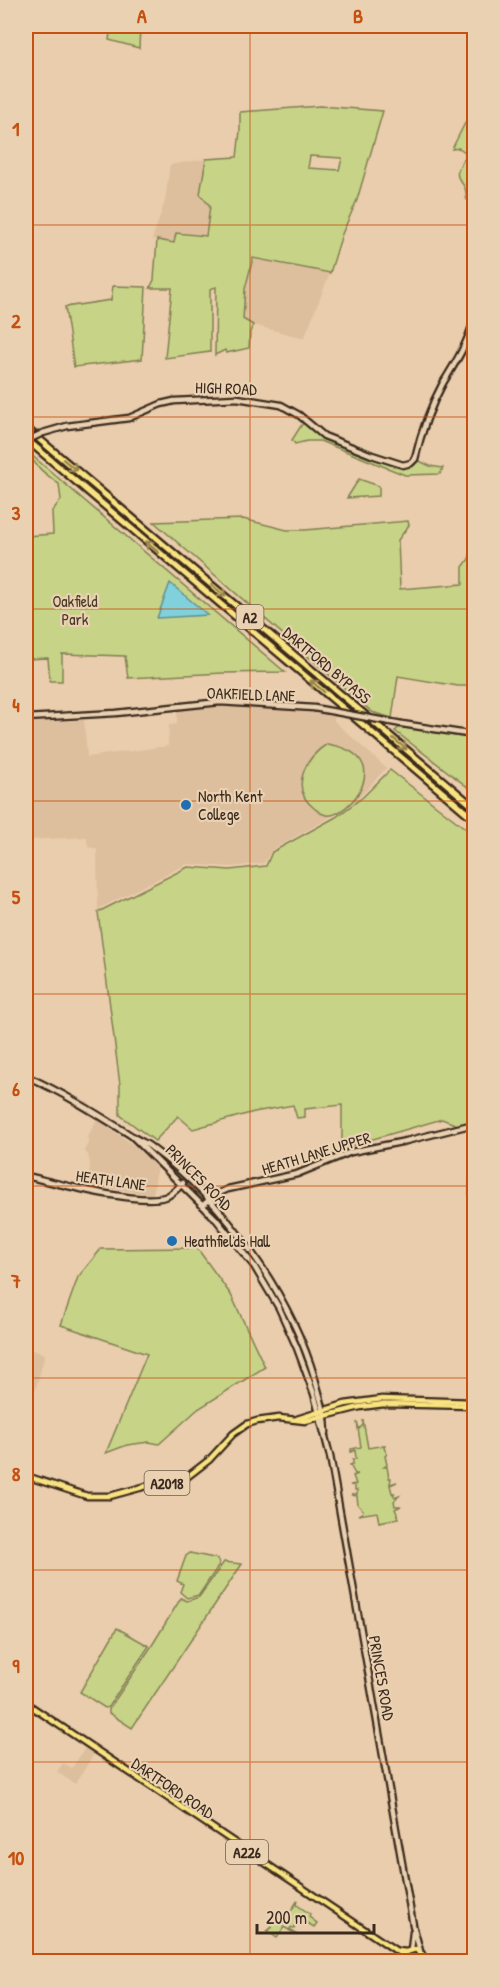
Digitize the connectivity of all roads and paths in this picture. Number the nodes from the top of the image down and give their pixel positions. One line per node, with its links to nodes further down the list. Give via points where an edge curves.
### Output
1 (474, 319): 3 (main road, HIGH ROAD, bridge, via 464,350 429,413 415,459 404,465 324,435 281,405 237,398 174,400 129,418 68,426)
2 (26, 428): 6 (highway, DARTFORD BYPASS / A2, one-way to 6)
3 (26, 440): 7 (highway, DARTFORD BYPASS / A2, one-way to 3)
4 (26, 718): 5 (main road, OAKFIELD LANE, bridge, via 220,702 314,708)
5 (474, 735)
6 (474, 807)
7 (474, 819)
8 (26, 1076): 10 (main road, PRINCES ROAD, via 92,1109)
9 (474, 1124): 14 (main road, HEATH LANE UPPER, via 351,1152 297,1174 228,1189)
10 (133, 1137): 12 (main road, PRINCES ROAD); 13 (main road, PRINCES ROAD)
11 (26, 1176): 13 (main road, HEATH LANE, via 143,1198 167,1197)
12 (188, 1179): 13 (main road, HEATH LANE); 14 (main road, PRINCES ROAD)
13 (183, 1184): 15 (main road, PRINCES ROAD)
14 (209, 1201): 15 (main road, HEATH LANE UPPER); 17 (main road, PRINCES ROAD, via 259,1264 284,1306 305,1349)
15 (203, 1205): 17 (main road, PRINCES ROAD, via 254,1266 279,1308)
16 (474, 1404): 17 (main road, A2018, via 382,1399); 18 (main road, A2018, via 384,1404)
17 (320, 1411): 18 (main road, PRINCES ROAD); 19 (main road, A2018)
18 (323, 1417): 19 (main road, A2018); 22 (main road, PRINCES ROAD)
19 (297, 1419): 20 (main road, A2018, via 266,1419 247,1424 187,1477 110,1496 87,1496)
20 (26, 1476)
21 (26, 1703): 23 (main road, DARTFORD ROAD / A226)
22 (413, 1925): 24 (main road, PRINCES ROAD); 25 (main road, PRINCES ROAD)
23 (397, 1950): 24 (main road, DARTFORD ROAD / A226); 26 (main road, DARTFORD ROAD / A226)
24 (410, 1951): 25 (main road, DARTFORD ROAD, via 414,1948); 26 (main road)
25 (421, 1952): 26 (main road, via 420,1960); 27 (main road)
26 (413, 1961)
27 (427, 1962)

